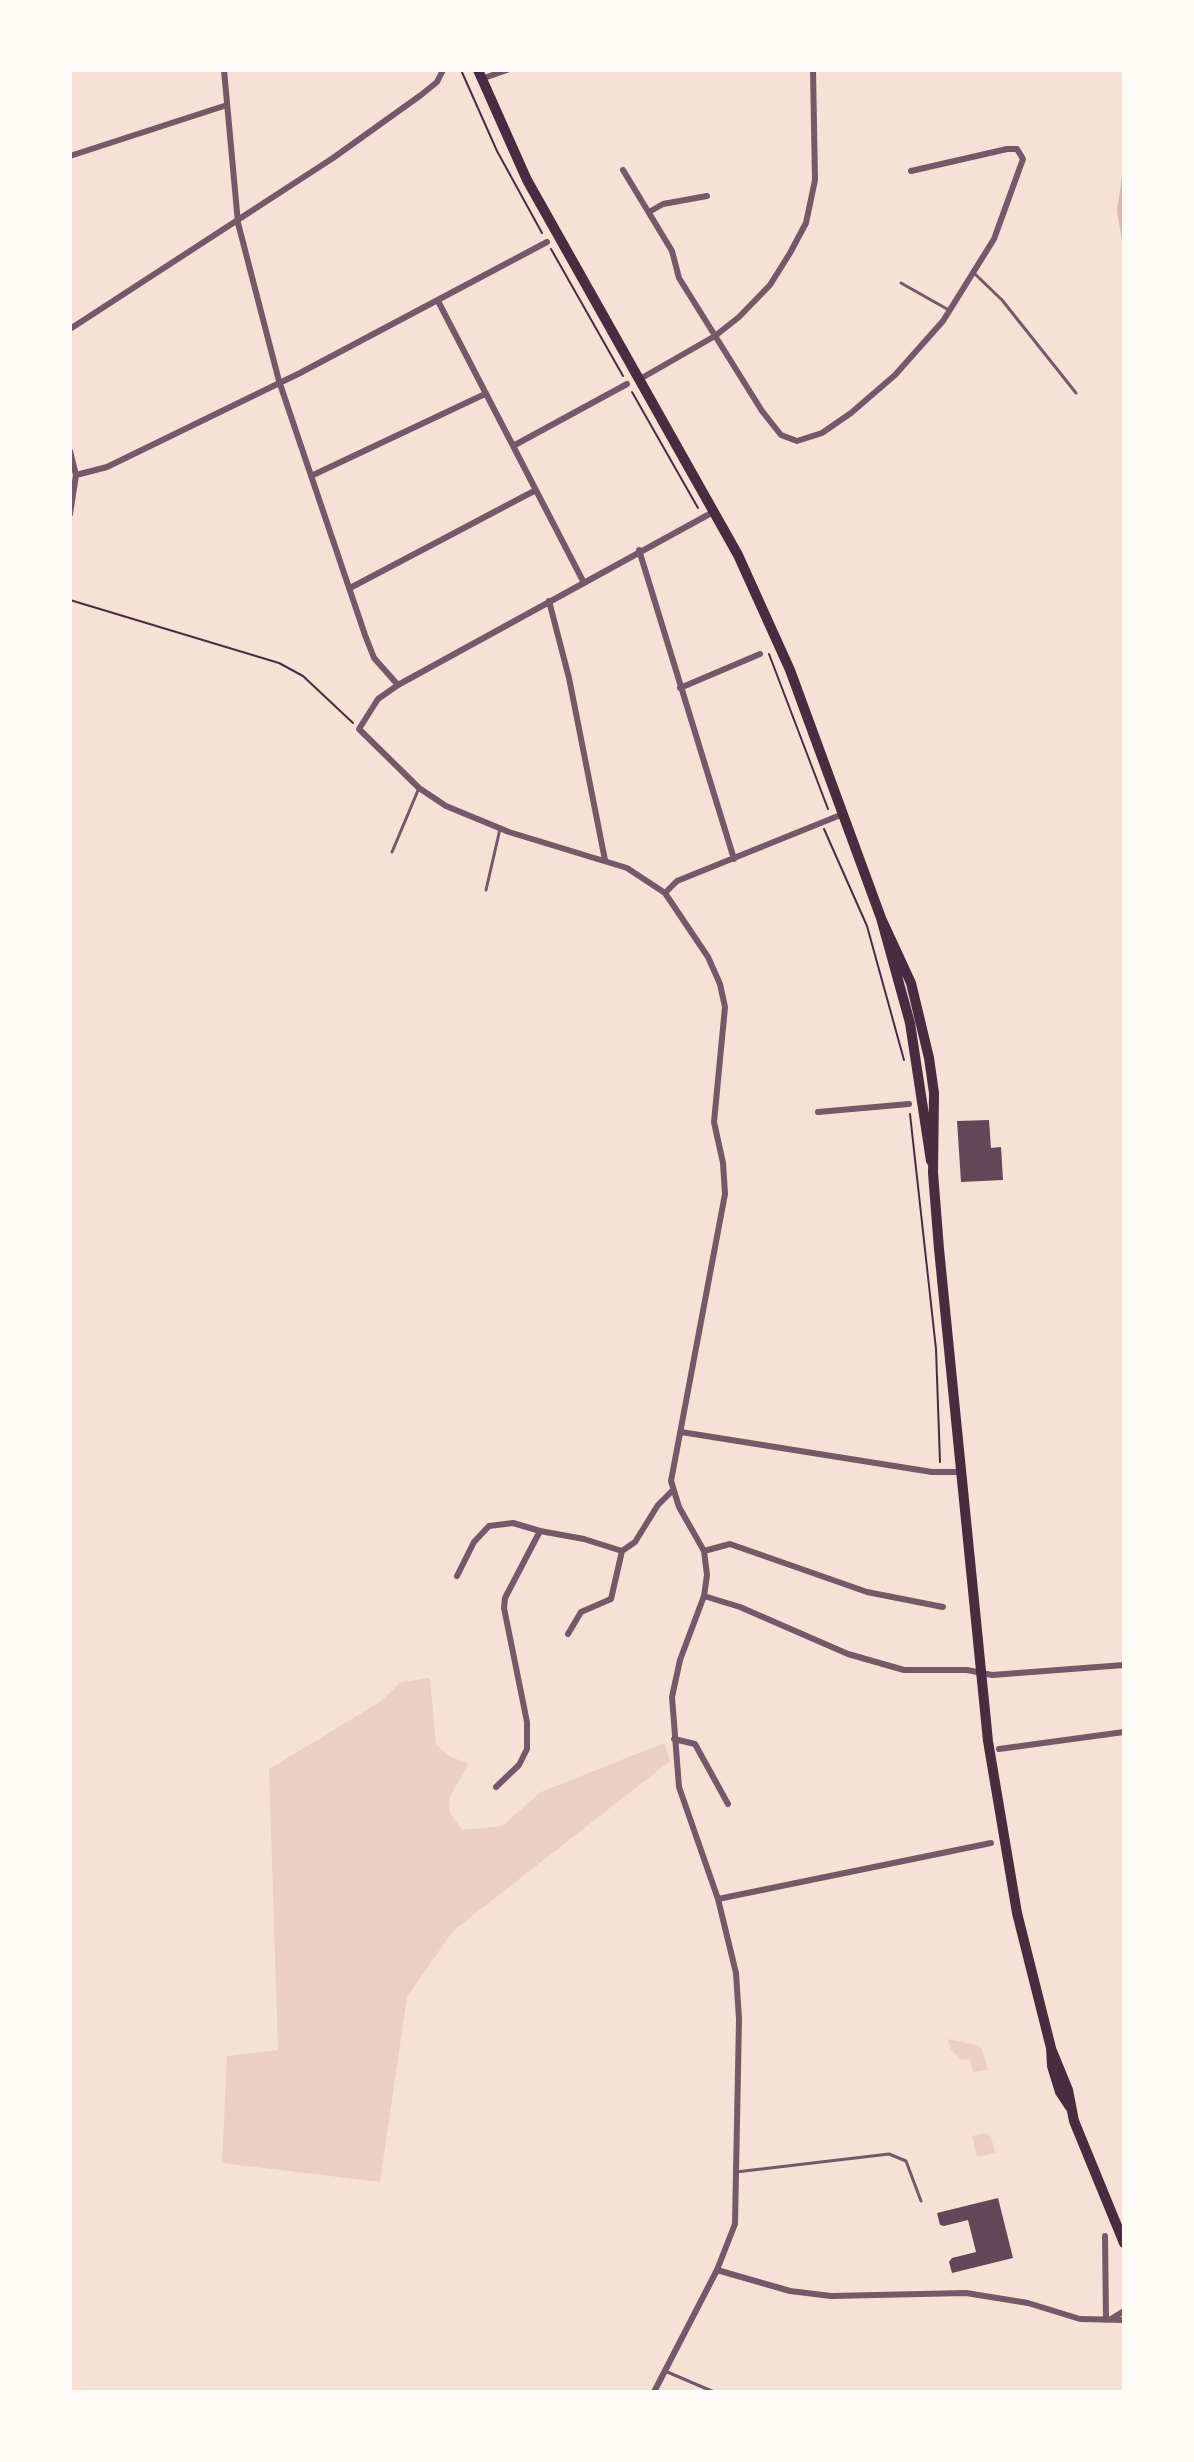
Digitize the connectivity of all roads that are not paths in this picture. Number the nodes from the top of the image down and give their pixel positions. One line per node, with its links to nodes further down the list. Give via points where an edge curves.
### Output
1 (224, 70): 6 (street)
2 (443, 70): 12 (street, via 421,95)
3 (507, 70): 5 (street)
4 (813, 70): 19 (street, via 817,154 806,223 770,285)
5 (480, 75): 20 (main road, via 527,180)
6 (227, 105): 7 (street); 12 (street)
7 (70, 156)
8 (623, 170): 11 (street)
9 (911, 171): 14 (street, via 1007,149 1021,152 1012,196)
10 (707, 196): 11 (street)
11 (649, 212): 19 (street, via 672,251 679,278)
12 (238, 223): 18 (street); 21 (street)
13 (547, 242): 16 (street)
14 (975, 274): 17 (street); 23 (lane)
15 (901, 283): 17 (lane)
16 (438, 301): 21 (street); 24 (street)
17 (950, 311): 19 (street, via 873,395 806,440 788,438 771,425)
18 (70, 329)
19 (715, 336): 20 (street)
20 (640, 379): 30 (main road)
21 (279, 381): 27 (street, via 107,467); 28 (street)
22 (627, 384): 25 (street)
23 (1076, 393)
24 (485, 394): 25 (street); 28 (street)
25 (513, 446): 29 (street)
26 (70, 451): 27 (street)
27 (76, 475): 31 (street)
28 (311, 476): 34 (street)
29 (536, 490): 33 (street); 34 (street)
30 (715, 511): 32 (street); 40 (main road, via 766,611)
31 (70, 514)
32 (639, 550): 33 (street); 38 (street)
33 (583, 581): 35 (street)
34 (350, 588): 37 (street, via 374,658)
35 (549, 601): 37 (street); 44 (street)
36 (764, 652): 38 (street)
37 (398, 685): 39 (street, via 378,699 359,729)
38 (680, 688): 43 (street)
39 (419, 788): 41 (street); 42 (lane)
40 (843, 814): 43 (street); 50 (main road, via 911,983 926,1041)
41 (500, 829): 44 (street); 45 (lane)
42 (392, 852)
43 (734, 859): 46 (street, via 677,881)
44 (605, 860): 46 (street, via 639,873)
45 (486, 890)
46 (665, 893): 49 (street, via 708,957 725,1007 714,1122 725,1194)
47 (909, 1104): 48 (street)
48 (818, 1112)
49 (681, 1432): 50 (street); 51 (street)
50 (960, 1472): 60 (main road)
51 (672, 1491): 53 (street, via 635,1542); 54 (street)
52 (540, 1531): 53 (street); 55 (street, via 513,1523 489,1526 474,1542); 64 (street, via 504,1608 527,1722 527,1749)
53 (622, 1551): 58 (street, via 611,1599 581,1612)
54 (704, 1551): 56 (street); 57 (street, via 730,1544 867,1592)
55 (457, 1576)
56 (704, 1596): 60 (street, via 873,1663 904,1670); 62 (street, via 674,1682)
57 (943, 1607)
58 (568, 1634)
59 (1124, 1665): 60 (street)
60 (979, 1673): 71 (main road, via 1012,1887 1052,2066)
61 (1124, 1732): 63 (street)
62 (674, 1739): 65 (street, via 695,1744); 67 (street, via 684,1805)
63 (999, 1749)
64 (496, 1787)
65 (728, 1804)
66 (991, 1843): 67 (street)
67 (718, 1899): 68 (street, via 737,1988)
68 (736, 2172): 69 (lane, via 889,2154 906,2161); 72 (street, via 735,2224)
69 (921, 2201)
70 (1105, 2236): 74 (street)
71 (1124, 2243)
72 (717, 2270): 74 (street, via 790,2291 831,2296 966,2293 1028,2303 1080,2319); 76 (street)
73 (1124, 2311): 74 (street)
74 (1108, 2319): 75 (street)
75 (1124, 2320)
76 (665, 2371): 77 (street); 78 (lane)
77 (654, 2392)
78 (714, 2392)

